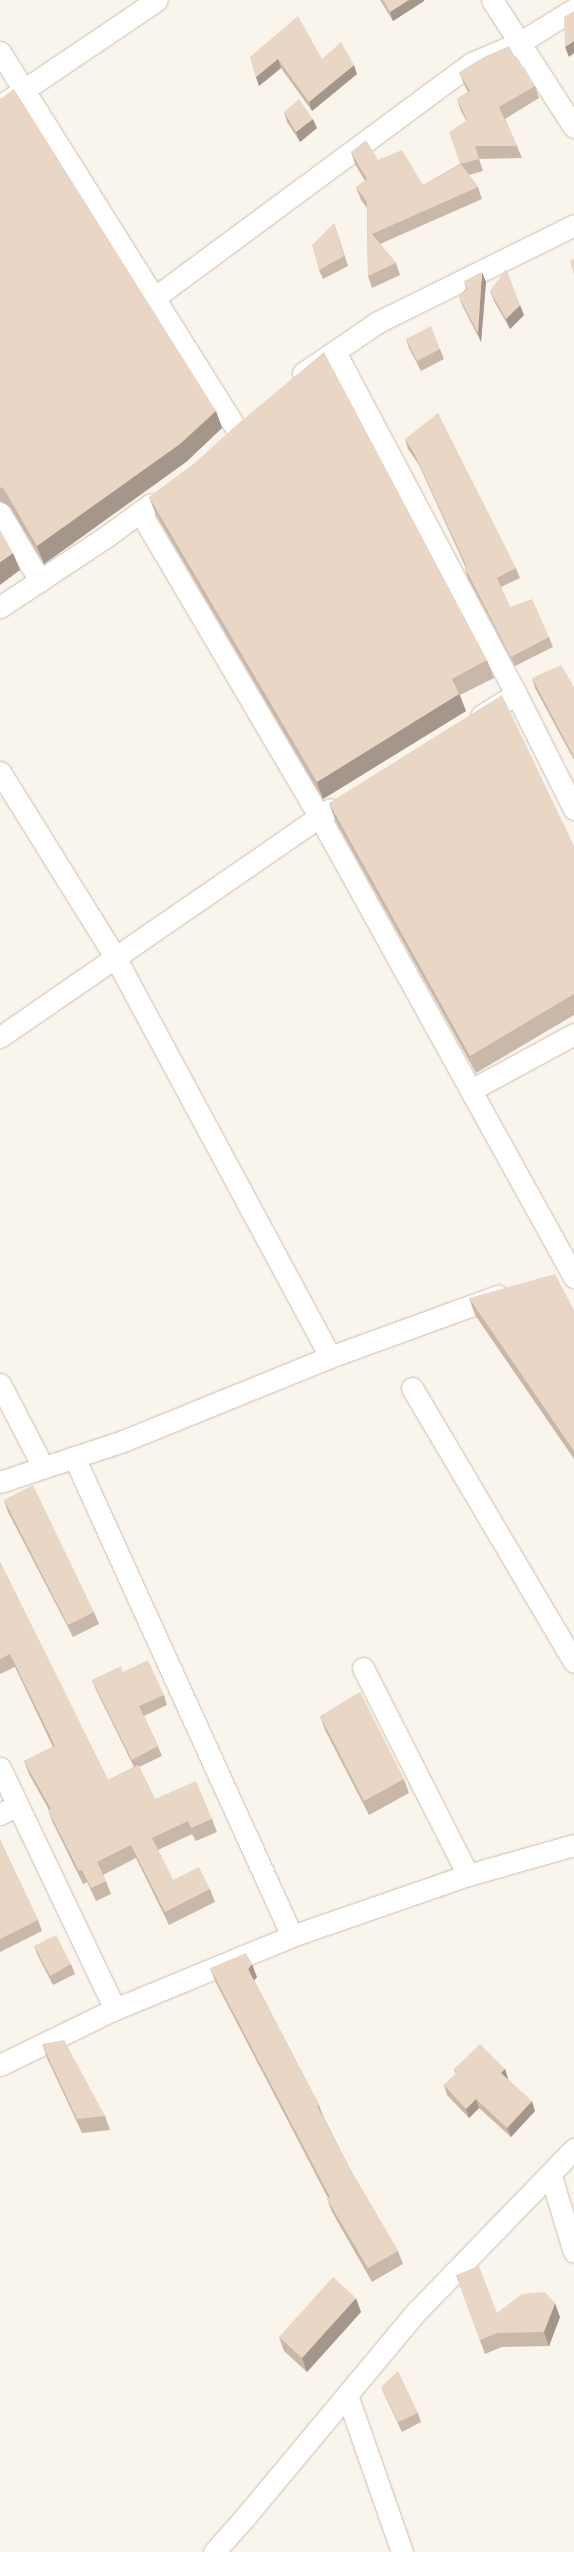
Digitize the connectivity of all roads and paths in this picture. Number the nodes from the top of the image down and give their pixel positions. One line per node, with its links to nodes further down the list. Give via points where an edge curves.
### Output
1 (156, 0): 6 (street)
2 (492, 0): 4 (street)
3 (574, 9): 4 (street)
4 (519, 43): 8 (street); 10 (street, via 472,63)
5 (0, 52): 6 (street)
6 (22, 90): 7 (street); 10 (street)
7 (0, 106)
8 (574, 127)
9 (574, 225): 11 (street, via 378,322)
10 (154, 298): 14 (street)
11 (335, 352): 12 (street); 21 (street)
12 (288, 384)
13 (255, 415): 14 (street)
14 (238, 430): 15 (street)
15 (222, 446)
16 (164, 494): 17 (street)
17 (140, 512): 19 (street); 26 (street)
18 (0, 513): 19 (street)
19 (40, 581): 20 (street)
20 (0, 606)
21 (516, 694): 22 (street); 25 (street)
22 (462, 727)
23 (0, 772): 27 (street)
24 (346, 799): 26 (street)
25 (574, 809)
26 (319, 816): 27 (street); 30 (street)
27 (115, 957): 29 (street); 34 (street)
28 (574, 1034): 30 (street)
29 (0, 1037)
30 (471, 1090): 31 (street)
31 (574, 1276): 32 (street)
32 (551, 1282)
33 (514, 1292): 34 (street, via 484,1299)
34 (330, 1357): 37 (street, via 123,1441)
35 (0, 1384): 38 (street)
36 (412, 1388): 40 (street)
37 (74, 1457): 38 (street); 46 (street)
38 (43, 1468): 39 (street)
39 (0, 1482)
40 (574, 1662)
41 (363, 1668): 45 (street)
42 (0, 1768): 43 (street)
43 (9, 1810): 47 (street)
44 (574, 1845): 45 (street)
45 (468, 1875): 46 (street)
46 (292, 1936): 47 (street)
47 (115, 2009): 48 (street)
48 (0, 2065)
49 (574, 2149): 50 (street)
50 (551, 2176): 51 (street); 52 (street, via 417,2311)
51 (574, 2252)
52 (348, 2395): 53 (street); 54 (street)
53 (214, 2552)
54 (402, 2552)

